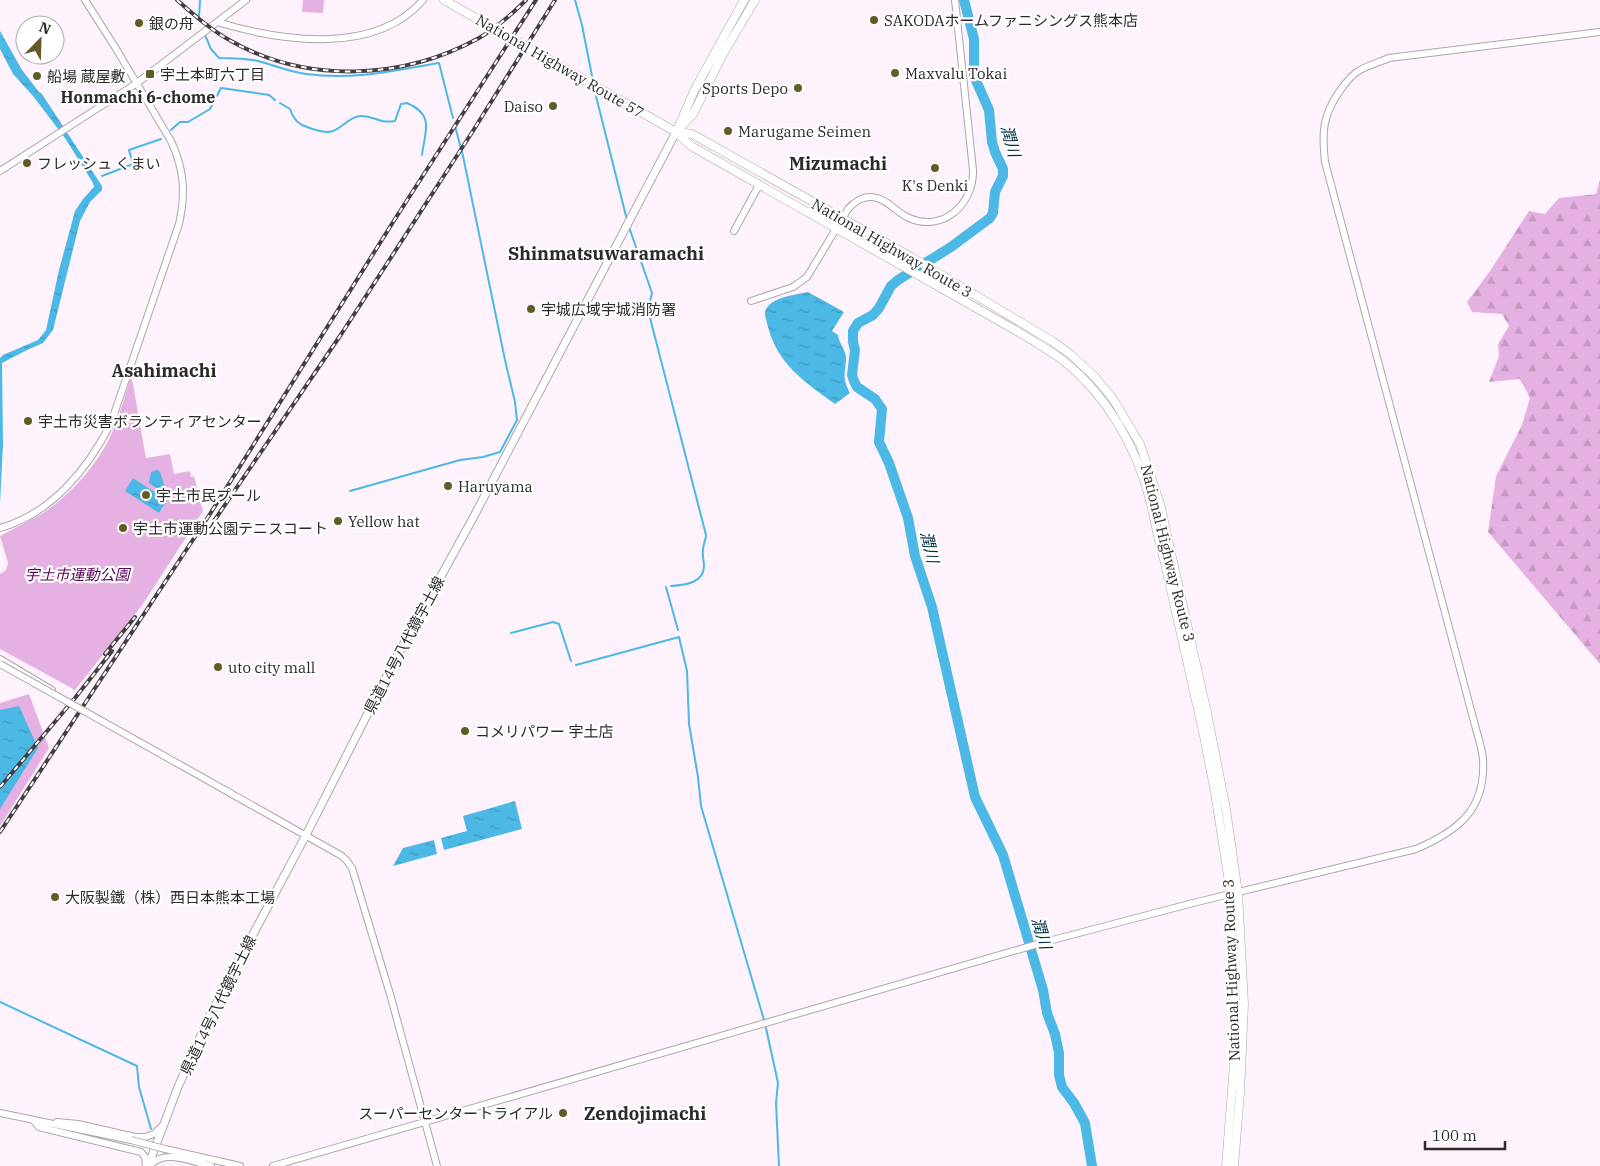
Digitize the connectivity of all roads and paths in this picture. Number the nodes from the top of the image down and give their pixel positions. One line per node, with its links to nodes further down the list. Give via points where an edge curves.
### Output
1 (85, 0): 10 (street)
2 (246, 0): 8 (street)
3 (424, 0): 8 (street, via 387,28 368,34 306,40 268,35)
4 (444, 0): 11 (highway, National Highway Route 57, bridge)
5 (744, 0): 11 (highway, via 684,110)
6 (755, 0): 11 (highway, via 693,114)
7 (955, 0): 14 (street, via 973,170 968,197 950,216 930,222 907,217 874,197 862,198 852,204)
8 (217, 22): 10 (street)
9 (1600, 32): 23 (street, via 1389,58 1359,70 1346,81 1330,106 1323,130 1325,162 1476,729 1483,759 1481,786 1466,819 1456,828 1416,849)
10 (137, 83): 12 (street); 18 (street, via 179,158 184,204 179,224 111,423 100,446 61,492 26,518)
11 (676, 132): 13 (highway, National Highway Route 3, via 691,146); 14 (highway, National Highway Route 3, via 692,134); 22 (main road, 県道14号八代鏡宇土線, via 396,658)
12 (0, 171)
13 (759, 185): 15 (highway, National Highway Route 3); 16 (street)
14 (842, 219): 15 (street); 23 (highway, National Highway Route 3, via 934,270 1070,354 1113,399 1140,444 1160,504 1207,713 1226,809)
15 (836, 229): 17 (street, via 814,268 801,282 783,292); 23 (highway, National Highway Route 3, via 1022,334 1064,362 1099,395 1124,434 1150,499)
16 (734, 231)
17 (751, 301)
18 (0, 528)
19 (0, 659): 21 (street)
20 (0, 664): 22 (street, bridge)
21 (64, 696)
22 (306, 835): 27 (street, via 342,856 352,868); 28 (main road, 県道14号八代鏡宇土線, via 209,1017)
23 (1235, 894): 27 (street, via 1023,948); 34 (highway, National Highway Route 3, via 1235,1050); 35 (highway, National Highway Route 3, via 1244,1004)
24 (0, 1113): 25 (street)
25 (33, 1120): 26 (street); 29 (street, via 39,1127 141,1152)
26 (48, 1123): 28 (street, via 78,1124 135,1137 154,1134); 31 (street, bridge)
27 (425, 1123): 32 (street); 33 (street)
28 (163, 1125): 29 (main road, 県道14号八代鏡宇土線)
29 (149, 1165): 30 (street, via 170,1156)
30 (211, 1166)
31 (240, 1166)
32 (273, 1166)
33 (437, 1166)
34 (1226, 1166)
35 (1234, 1166)

